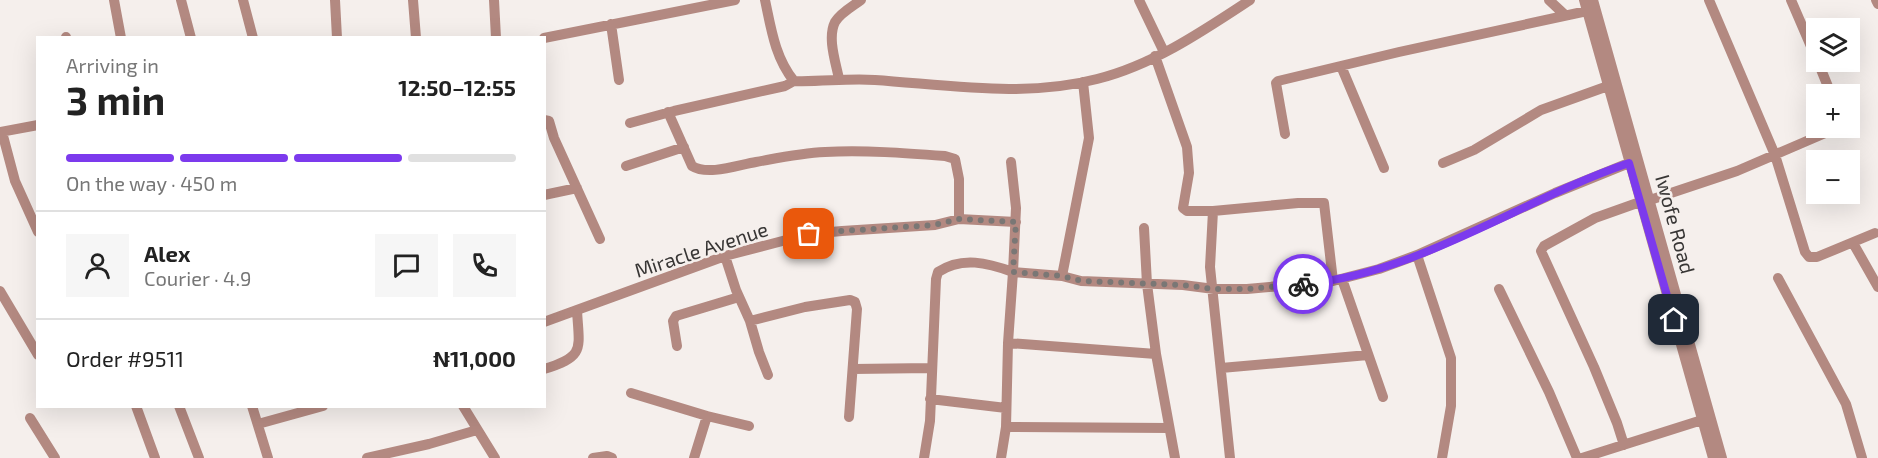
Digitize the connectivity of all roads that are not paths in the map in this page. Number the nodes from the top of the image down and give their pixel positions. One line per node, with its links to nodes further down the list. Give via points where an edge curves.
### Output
1 (114, 0): 20 (street)
2 (181, 0): 21 (street)
3 (243, 0): 22 (street)
4 (335, 0): 23 (street)
5 (414, 0): 24 (street)
6 (494, 0): 25 (street)
7 (735, 0): 18 (street)
8 (765, 0): 31 (street, via 784,69)
9 (861, 0): 29 (street, via 836,20 832,30)
10 (1139, 0): 27 (street)
11 (1250, 0): 27 (street)
12 (1549, 0): 17 (street)
13 (1593, 0): 50 (street, Iwofe Road)
14 (1709, 0): 42 (street)
15 (1791, 0): 19 (street)
16 (1585, 5): 17 (street); 33 (street, Iwofe Road)
17 (1565, 15): 28 (street)
18 (611, 24): 26 (street); 30 (street)
19 (1806, 35)
20 (122, 36)
21 (190, 36)
22 (253, 36)
23 (337, 36)
24 (416, 36)
25 (496, 36)
26 (546, 38)
27 (1160, 54): 32 (street, via 1124,71); 51 (street, via 1188,154 1183,208)
28 (1341, 66): 39 (street, via 1276,83); 47 (street)
29 (839, 79): 31 (street); 32 (street, via 993,89)
30 (619, 80)
31 (794, 81): 34 (street)
32 (1083, 82): 62 (street, via 1089,138)
33 (1608, 86): 44 (street, via 1541,110 1474,150); 45 (street, Iwofe Road)
34 (669, 112): 36 (street); 41 (street)
35 (546, 120): 48 (street)
36 (630, 123)
37 (36, 125): 38 (street)
38 (1, 132): 54 (street, via 15,181)
39 (1285, 134)
40 (1815, 138): 42 (street)
41 (684, 147): 46 (street); 52 (street, via 692,166 698,170 824,152 945,156 955,159)
42 (1775, 155): 50 (street); 58 (street, via 1809,257)
43 (1011, 162): 53 (street)
44 (1443, 163)
45 (1629, 163): 50 (street, Iwofe Road); 59 (street)
46 (626, 165)
47 (1384, 168)
48 (577, 188): 49 (street); 57 (street)
49 (546, 195)
50 (1645, 201): 96 (street, Iwofe Road); 102 (street, via 1595,218 1540,251 1594,367); 120 (street, Iwofe Road)
51 (1214, 211): 64 (street, via 1324,203); 67 (street, via 1210,267)
52 (959, 219): 53 (street, Miracle Avenue); 60 (street, Miracle Avenue, via 934,225 809,234)
53 (1016, 222): 61 (street)
54 (36, 228)
55 (1144, 228): 65 (street)
56 (1875, 233): 58 (street)
57 (600, 239)
58 (1853, 243): 66 (street)
59 (1417, 255): 64 (street); 116 (street, via 1451,358 1451,406)
60 (725, 256): 70 (street); 71 (street, Miracle Avenue)
61 (1013, 272): 62 (street); 74 (street); 80 (street, via 966,262 938,272)
62 (1062, 276): 65 (street, via 1082,281)
63 (1778, 278): 121 (street, via 1846,404)
64 (1337, 280): 67 (street); 78 (street)
65 (1147, 284): 67 (street); 77 (street)
66 (1878, 287)
67 (1214, 289): 81 (street)
68 (1499, 289): 117 (street)
69 (0, 291): 76 (street)
70 (739, 297): 73 (street); 75 (street, via 676,316 673,321)
71 (577, 310): 72 (street, Miracle Avenue); 79 (street, via 578,351 574,357)
72 (546, 321)
73 (750, 321): 82 (street, via 805,307 853,301 857,309); 83 (street)
74 (1008, 343): 77 (street); 92 (street)
75 (677, 346)
76 (36, 352)
77 (1156, 354): 100 (street)
78 (1368, 355): 81 (street); 85 (street)
79 (546, 368)
80 (931, 368): 82 (street); 86 (street)
81 (1221, 368): 115 (street)
82 (853, 369): 94 (street)
83 (768, 375)
84 (631, 393): 93 (street)
85 (1383, 397)
86 (930, 399): 92 (street); 112 (street)
87 (137, 408): 104 (street)
88 (180, 408): 105 (street)
89 (253, 408): 97 (street)
90 (316, 408): 97 (street)
91 (464, 408): 101 (street)
92 (1006, 408): 99 (street)
93 (707, 416): 98 (street); 111 (street)
94 (849, 417)
95 (30, 418): 103 (street)
96 (1702, 420): 102 (street); 119 (street, Iwofe Road)
97 (258, 424): 106 (street)
98 (749, 426)
99 (1006, 427): 100 (street); 113 (street)
100 (1169, 428): 114 (street)
101 (477, 430): 107 (street); 108 (street)
102 (1624, 445): 118 (street)
103 (55, 458)
104 (155, 458)
105 (199, 458)
106 (268, 458)
107 (367, 458)
108 (495, 458)
109 (592, 458): 110 (street)
110 (612, 458)
111 (694, 458)
112 (924, 458)
113 (1001, 458)
114 (1175, 458)
115 (1230, 458)
116 (1442, 458)
117 (1577, 458)
118 (1582, 458)
119 (1713, 458)
120 (1722, 458)
121 (1862, 458)

